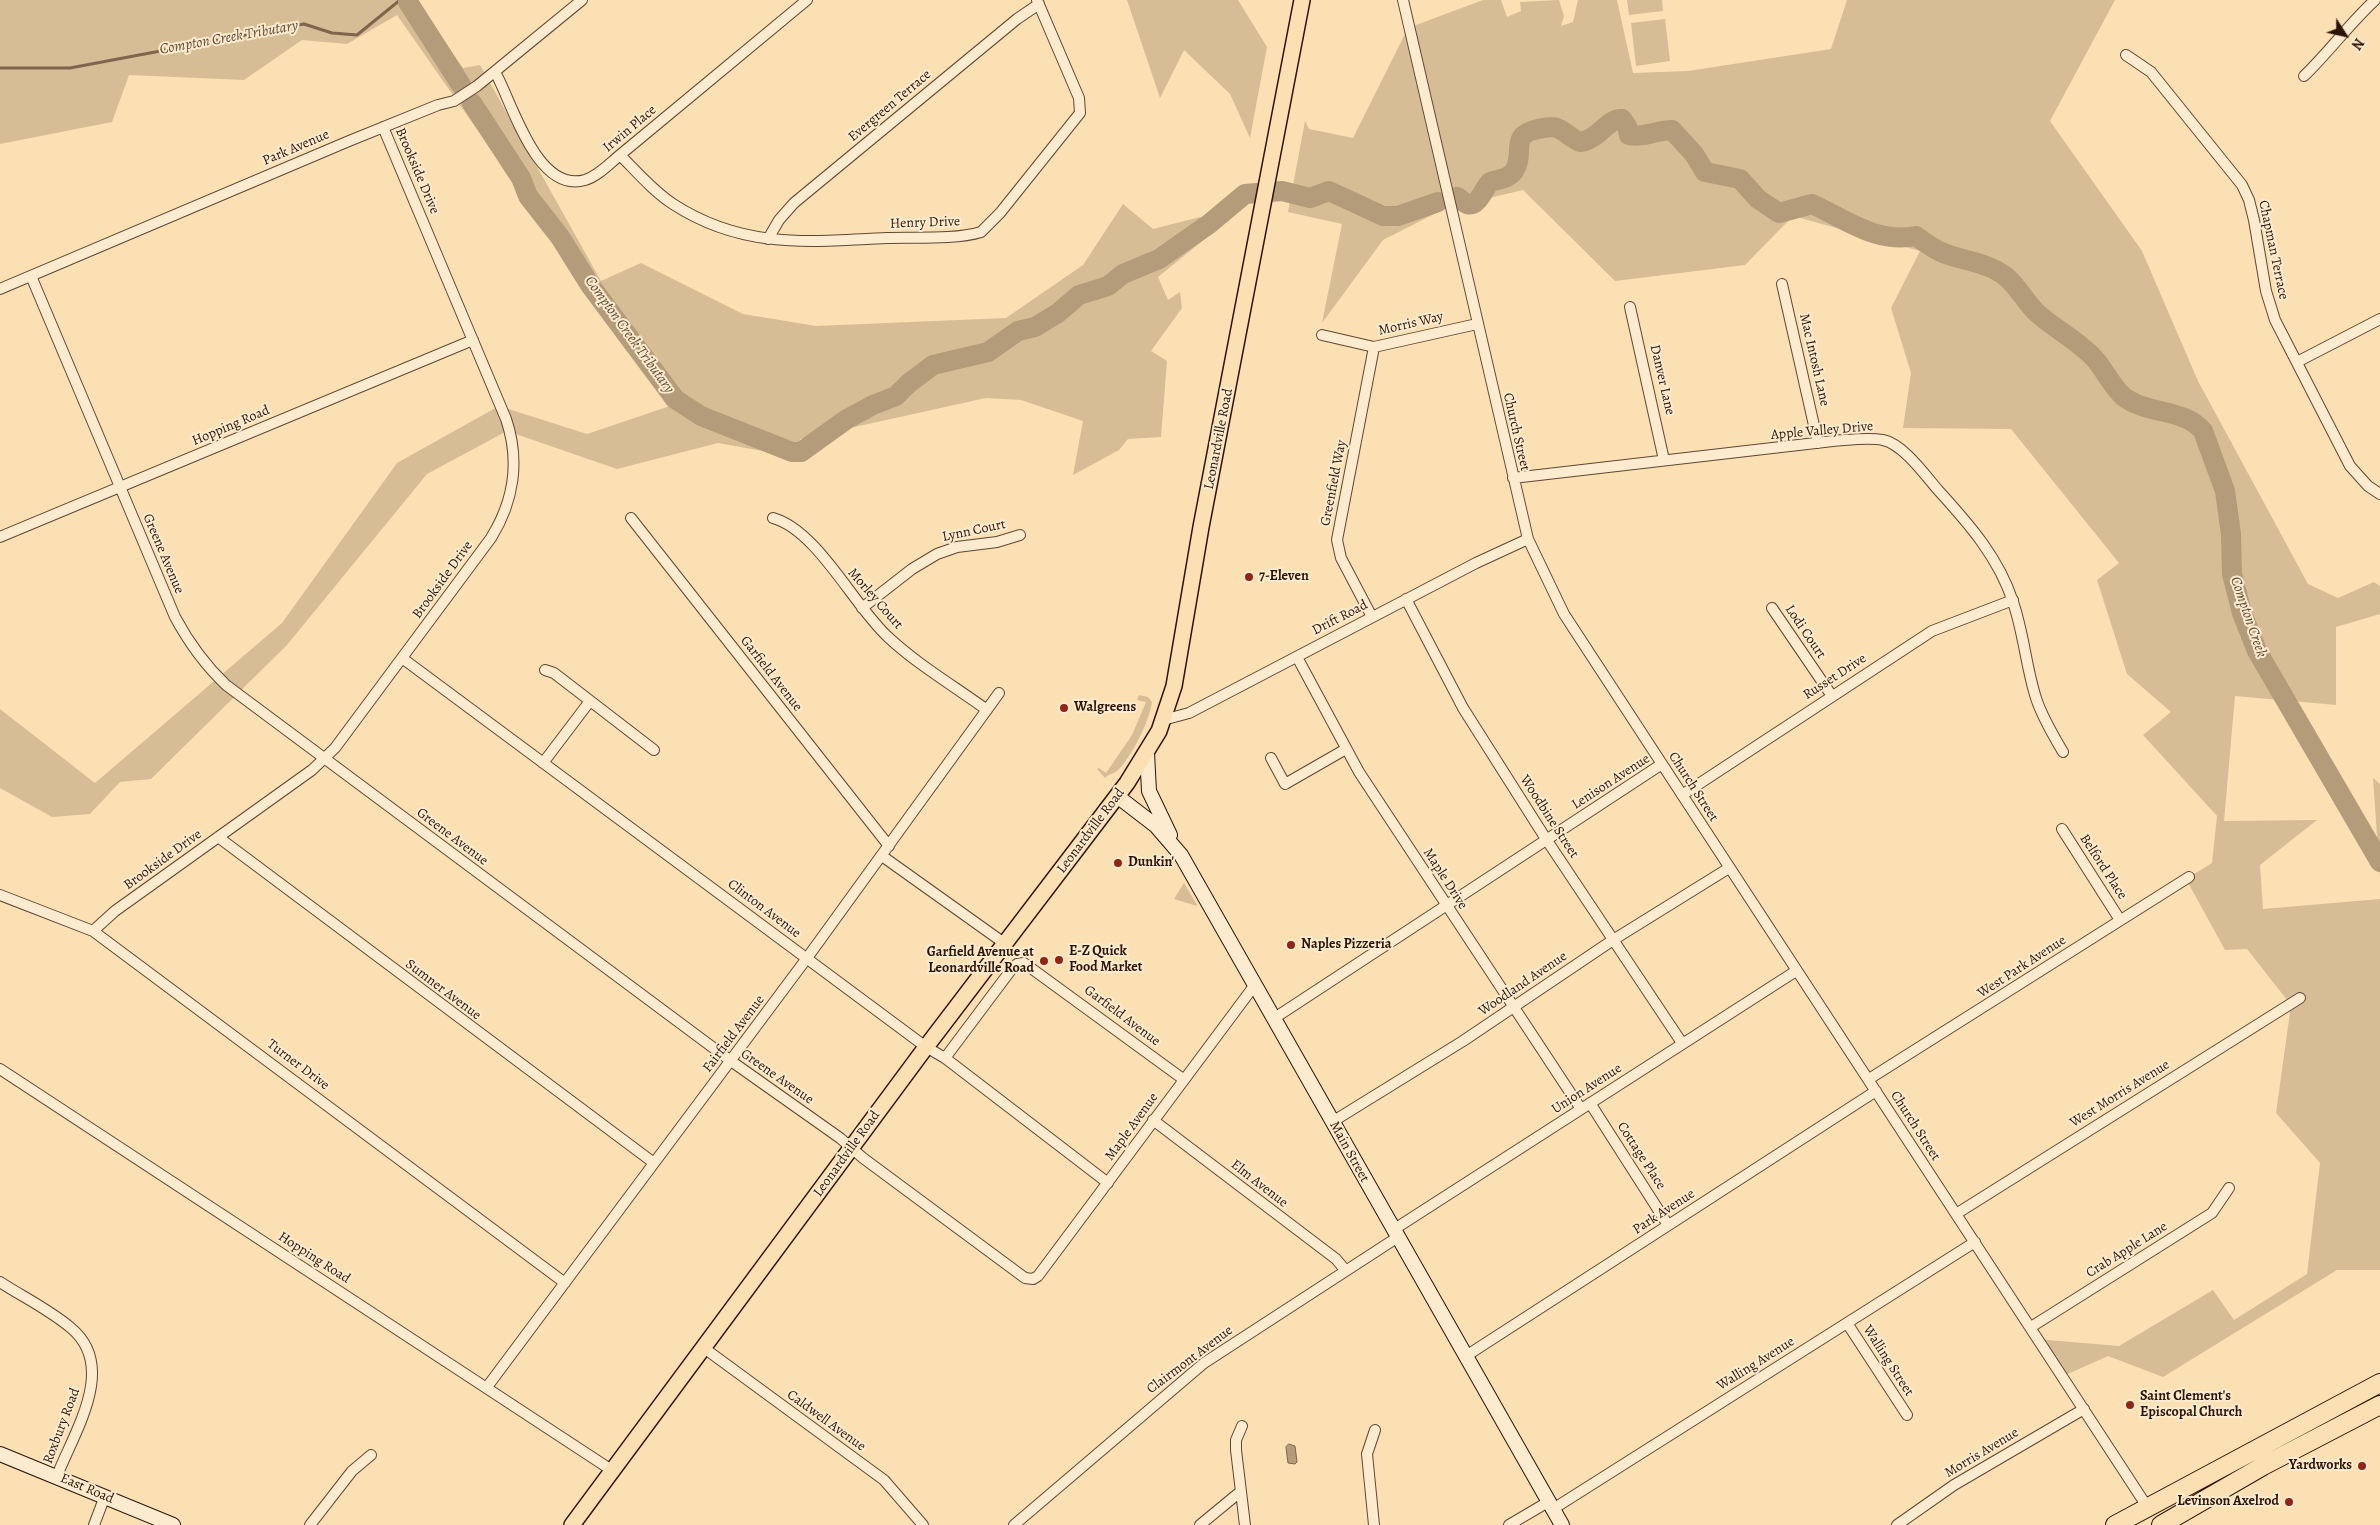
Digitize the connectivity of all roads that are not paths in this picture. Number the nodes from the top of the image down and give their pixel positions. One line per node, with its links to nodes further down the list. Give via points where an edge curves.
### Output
1 (582, 0): 8 (street, Park Avenue)
2 (807, 0): 11 (street, Irwin Place)
3 (1302, 0): 45 (main road, Leonardville Road, via 1174,686)
4 (1403, 0): 18 (street, Church Street)
5 (2375, 0): 9 (street)
6 (1038, 2): 12 (street, Evergreen Terrace, via 794,203); 12 (street, Henry Drive, via 1080,98 1080,113 986,229 964,235 810,242)
7 (2126, 56): 22 (street, Chapman Terrace, via 2151,72 2242,185 2254,220 2268,302)
8 (495, 72): 10 (street, Park Avenue, via 454,101 438,104); 11 (street, Irwin Place, via 523,136 553,172 570,180 584,180)
9 (2304, 76)
10 (383, 127): 13 (street, Park Avenue); 20 (street, Brookside Drive)
11 (620, 156): 12 (street, Henry Drive, via 646,182 689,213 743,235)
12 (768, 239)
13 (31, 276): 15 (street, Park Avenue); 26 (street, Greene Avenue)
14 (1782, 284): 23 (street, Mac Intosh Lane)
15 (0, 289)
16 (1630, 307): 24 (street, Danver Lane)
17 (2380, 319): 22 (street)
18 (1477, 324): 21 (street, Morris Way); 25 (street, Church Street)
19 (1322, 335): 21 (street, Morris Way)
20 (473, 340): 26 (street, Hopping Road); 39 (street, Brookside Drive, via 511,434 514,460 510,495 491,538)
21 (1374, 347): 37 (street, Greenfield Way, via 1337,540 1341,558)
22 (2297, 362): 27 (street, Chapman Terrace, via 2350,466)
23 (1818, 443): 24 (street, Apple Valley Drive); 34 (street, Apple Valley Drive, via 1882,440 1900,449 1981,540)
24 (1664, 460): 25 (street, Apple Valley Drive)
25 (1513, 478): 32 (street, Church Street)
26 (120, 488): 31 (street, Hopping Road); 51 (street, Greene Avenue, via 175,617 197,653 226,685)
27 (2380, 494)
28 (632, 518): 59 (street, Garfield Avenue)
29 (773, 518): 35 (street, Morley Court, via 809,540)
30 (1020, 536): 35 (street, Lynn Court, via 937,554)
31 (0, 537)
32 (1528, 539): 33 (street, Drift Road); 53 (street, Church Street, via 1564,614)
33 (1406, 599): 37 (street, Drift Road); 58 (street, Woodbine Street, via 1463,708)
34 (2013, 600): 42 (street, Russet Drive, via 1932,631); 48 (street, Apple Valley Drive, via 2036,700)
35 (862, 608): 44 (street, Morley Court, via 890,639)
36 (1772, 608): 42 (street, Lodi Court)
37 (1372, 617): 38 (street, Drift Road)
38 (1297, 656): 45 (street, Drift Road, via 1189,713); 46 (street, Maple Drive)
39 (402, 658): 51 (street, Brookside Drive); 52 (street, Clinton Avenue)
40 (545, 670): 43 (street, via 554,673)
41 (999, 693): 44 (street, Fairfield Avenue)
42 (1832, 696): 54 (street, Russet Drive)
43 (590, 701): 47 (street); 52 (street)
44 (987, 710): 59 (street, Fairfield Avenue)
45 (1163, 720): 49 (main road, Leonardville Road)
46 (1346, 749): 50 (street, via 1285,784); 65 (street, Maple Drive)
47 (654, 750)
48 (2063, 752)
49 (1147, 754): 55 (main road, Leonardville Road); 61 (street, via 1149,791)
50 (1271, 758)
51 (324, 759): 57 (street, Brookside Drive); 79 (street, Greene Avenue)
52 (543, 763): 70 (street, Clinton Avenue)
53 (1662, 764): 54 (street, Church Street); 58 (street, Lenison Avenue)
54 (1682, 795): 62 (street, Church Street)
55 (1117, 796): 61 (street, Main Street, via 1156,826); 69 (main road, Leonardville Road)
56 (2062, 829): 66 (street, Belford Place)
57 (218, 837): 67 (street, Brookside Drive, via 115,911); 89 (street, Sumner Avenue)
58 (1546, 839): 65 (street, Lenison Avenue); 68 (street, Woodbine Street)
59 (889, 846): 60 (street, Fairfield Avenue)
60 (882, 856): 69 (street); 70 (street, Fairfield Avenue)
61 (1180, 856): 72 (street, Main Street)
62 (1729, 868): 68 (street, Woodland Avenue); 71 (street, Church Street)
63 (2189, 877): 66 (street, West Park Avenue)
64 (0, 895): 67 (street, Turner Drive)
65 (1445, 905): 74 (street, Maple Drive); 75 (street, Lenison Avenue)
66 (2120, 920): 82 (street, West Park Avenue)
67 (93, 931): 99 (street, Turner Drive)
68 (1613, 940): 74 (street, Woodland Avenue); 76 (street, Woodbine Street)
69 (1004, 943): 77 (main road, Leonardville Road)
70 (808, 958): 77 (street, Clinton Avenue); 79 (street, Fairfield Avenue)
71 (1796, 971): 76 (street, Union Avenue); 82 (street, Church Street)
72 (1254, 986): 75 (street, Main Street); 81 (street, Maple Avenue)
73 (2300, 998): 92 (street, West Morris Avenue)
74 (1513, 1008): 85 (street, Maple Drive); 87 (street, Woodland Avenue)
75 (1273, 1019): 87 (street, Main Street)
76 (1682, 1043): 84 (street, Union Avenue)
77 (926, 1047): 78 (street, Clinton Avenue); 88 (main road, Leonardville Road)
78 (945, 1058): 81 (street, Garfield Avenue, via 1010,970 1024,963); 90 (street, Clinton Avenue)
79 (731, 1061): 88 (street, Greene Avenue); 89 (street, Fairfield Avenue)
80 (0, 1069): 105 (street, Hopping Road)
81 (1183, 1079): 86 (street, Maple Avenue)
82 (1869, 1080): 83 (street, Church Street)
83 (1876, 1091): 92 (street, Church Street); 93 (street, Park Avenue)
84 (1590, 1103): 85 (street, Union Avenue); 93 (street, Cottage Place)
85 (1581, 1109): 94 (street, Union Avenue)
86 (1154, 1120): 90 (street, Maple Avenue); 96 (street, Elm Avenue, via 1336,1259)
87 (1332, 1122): 94 (street, Main Street)
88 (852, 1148): 97 (street, Greene Avenue); 102 (main road, Leonardville Road)
89 (654, 1163): 99 (street, Fairfield Avenue)
90 (1108, 1183): 97 (street, Maple Avenue, via 1038,1276)
91 (2229, 1188): 101 (street, Crab Apple Lane, via 2212,1213)
92 (1956, 1214): 95 (street, Church Street)
93 (1668, 1225): 103 (street, Park Avenue)
94 (1396, 1234): 96 (street, Clairmont Avenue); 103 (street, Main Street)
95 (1974, 1242): 100 (street, Walling Avenue); 101 (street, Church Street)
96 (1346, 1271): 124 (street, Clairmont Avenue, via 1184,1379)
97 (1029, 1279)
98 (0, 1282): 114 (street, Roxbury Road, via 70,1327 84,1342 92,1362 92,1390)
99 (565, 1283): 105 (street, Fairfield Avenue)
100 (1847, 1323): 108 (street, Walling Street); 117 (street, Walling Avenue)
101 (2031, 1327): 107 (street, Church Street)
102 (704, 1348): 113 (main road, Leonardville Road); 123 (street, Caldwell Avenue, via 884,1480)
103 (1466, 1356): 117 (street, Main Street)
104 (2380, 1383): 118 (highway)
105 (488, 1387): 113 (street, Hopping Road)
106 (2380, 1405): 132 (highway, via 2263,1466)
107 (2084, 1409): 118 (street, Church Street); 130 (street, Morris Avenue, via 1954,1485)
108 (1906, 1415)
109 (1242, 1426): 115 (street, via 1236,1440)
110 (1376, 1430): 127 (street, via 1367,1454)
111 (0, 1454): 114 (street, East Road)
112 (371, 1456): 121 (street, via 352,1471)
113 (612, 1471): 122 (main road, Leonardville Road)
114 (57, 1476): 116 (street, East Road)
115 (1240, 1492): 125 (street); 126 (street)
116 (105, 1496): 119 (street); 120 (street, East Road)
117 (1551, 1505): 128 (street, Walling Avenue); 129 (street, Main Street)
118 (2148, 1508): 131 (highway)
119 (94, 1525)
120 (174, 1525)
121 (310, 1525)
122 (572, 1525)
123 (923, 1525)
124 (1014, 1525)
125 (1200, 1525)
126 (1245, 1525)
127 (1374, 1525)
128 (1509, 1525)
129 (1562, 1525)
130 (1897, 1525)
131 (2115, 1525)
132 (2162, 1525)

